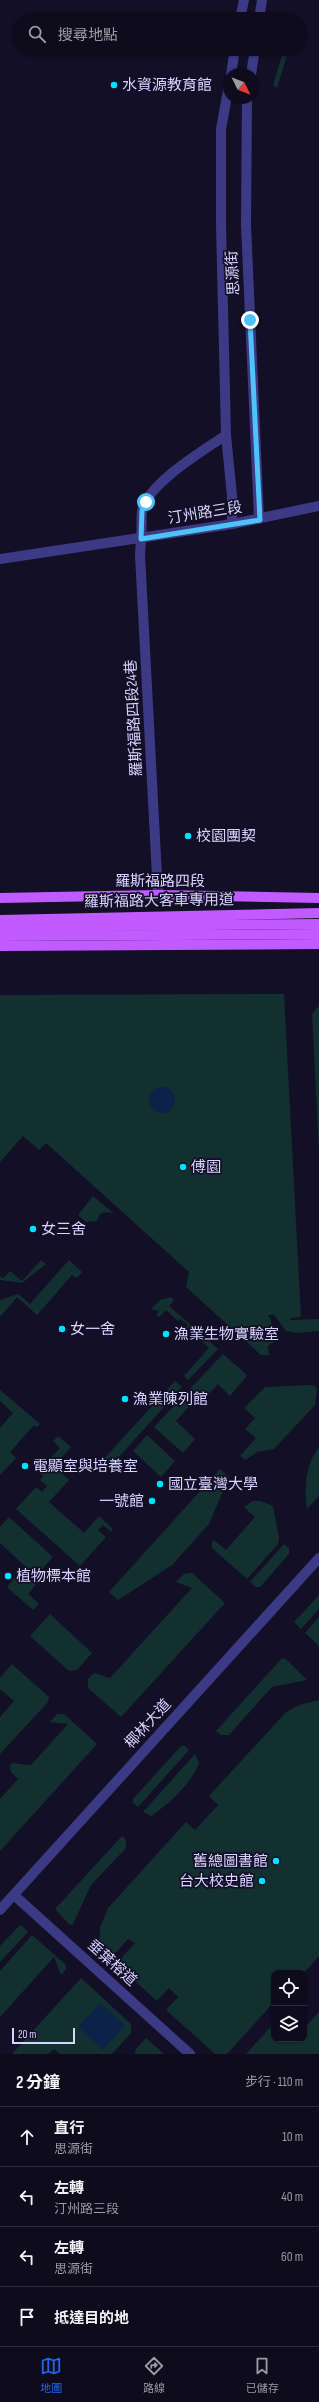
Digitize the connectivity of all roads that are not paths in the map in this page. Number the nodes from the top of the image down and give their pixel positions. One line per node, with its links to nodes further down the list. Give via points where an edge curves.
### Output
1 (244, 0): 3 (street)
2 (262, 0): 4 (street)
3 (241, 12)
4 (260, 12)
5 (234, 56): 7 (street)
6 (254, 56): 8 (street)
7 (232, 68)
8 (252, 68)
9 (226, 104): 11 (street, 思源街, via 221,137)
10 (247, 104): 13 (street, 思源街, via 246,226)
11 (226, 435): 14 (street, 思源街); 15 (street, via 181,466 158,487 142,511)
12 (319, 506): 13 (street, 汀州路三段)
13 (260, 520): 14 (street, 汀州路三段)
14 (232, 524): 15 (street, 汀州路三段)
15 (141, 539): 16 (street, 汀州路三段); 17 (street, 羅斯福路四段24巷)
16 (0, 559)
17 (158, 895): 18 (main road, 羅斯福路四段); 19 (main road, 羅斯福路四段)
18 (0, 898)
19 (319, 898)
20 (319, 913): 21 (main road, 羅斯福路大客車專用道)
21 (0, 920)
22 (319, 924): 23 (main road, 羅斯福路大客車專用道)
23 (0, 928)
24 (319, 934): 25 (main road)
25 (0, 936)
26 (319, 944): 27 (main road)
27 (0, 946)
28 (319, 1558): 29 (street, 椰林大道)
29 (14, 1895): 30 (street, 椰林大道); 31 (street, 垂葉榕道)
30 (0, 1910)
31 (190, 2054)

